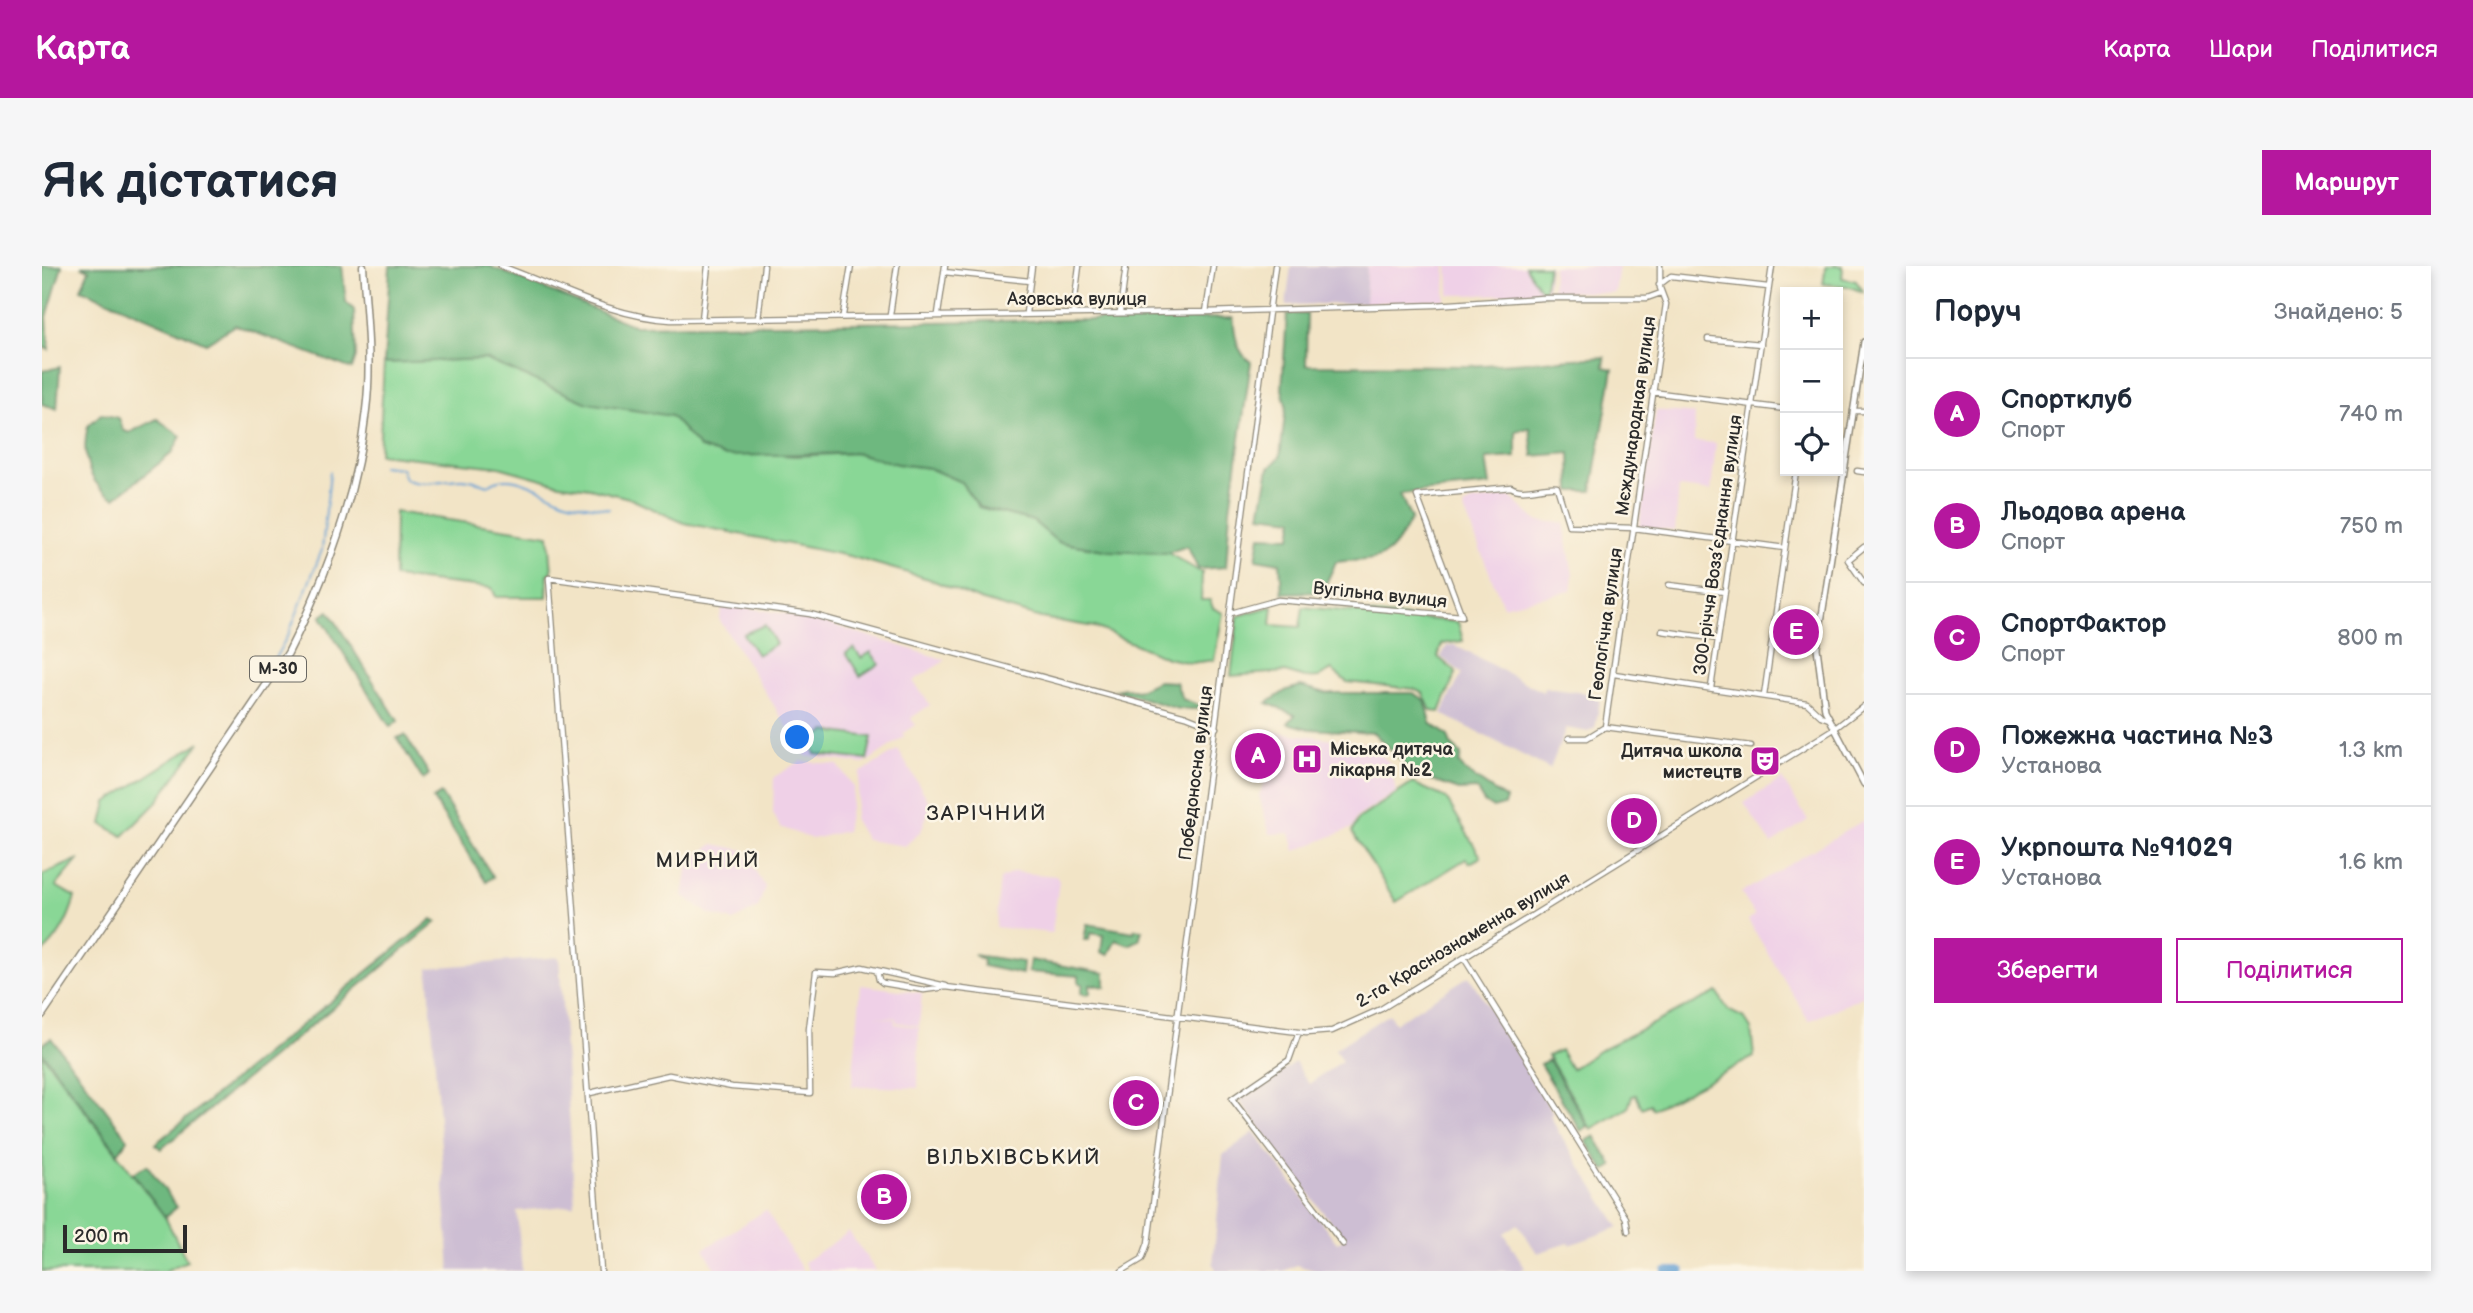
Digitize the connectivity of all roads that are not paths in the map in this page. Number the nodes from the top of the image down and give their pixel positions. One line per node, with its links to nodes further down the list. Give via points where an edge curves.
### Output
1 (363, 266): 64 (highway, М-30, via 366,411 338,537 311,609 288,653)
2 (501, 266): 27 (street, Азовська вулиця, via 635,316)
3 (708, 266): 27 (street)
4 (764, 266): 28 (street)
5 (851, 266): 25 (street)
6 (897, 266): 26 (street)
7 (1032, 266): 15 (street)
8 (1080, 266): 24 (street)
9 (1126, 266): 20 (street)
10 (1213, 266): 21 (street)
11 (1275, 266): 19 (street, Победоносна вулиця)
12 (1660, 266): 16 (street, Мєждународная вулиця)
13 (1772, 266): 17 (street, 300-річчя Возз’єднання вулиця)
14 (945, 269): 15 (street); 23 (street)
15 (1030, 281): 22 (street)
16 (1659, 285): 17 (street, via 1671,276); 18 (street, Мєждународная вулиця)
17 (1768, 287): 31 (street, 300-річчя Возз’єднання вулиця)
18 (1661, 293): 19 (street, Азовська вулиця, via 1647,298 1531,298); 32 (street, Мєждународная вулиця, via 1666,304)
19 (1267, 311): 21 (street, Азовська вулиця); 47 (street, Победоносна вулиця)
20 (1120, 312): 21 (street, Азовська вулиця); 24 (street, Азовська вулиця)
21 (1206, 312)
22 (1026, 313): 23 (street, Азовська вулиця); 24 (street, Азовська вулиця)
23 (938, 314): 26 (street, Азовська вулиця)
24 (1073, 314)
25 (843, 315): 26 (street, Азовська вулиця); 28 (street, Азовська вулиця)
26 (890, 315)
27 (702, 319): 28 (street, Азовська вулиця)
28 (758, 319)
29 (1707, 339): 31 (street)
30 (1864, 342): 35 (main road)
31 (1761, 344): 33 (street, 300-річчя Возз’єднання вулиця)
32 (1652, 392): 33 (street); 40 (street, Мєждународная вулиця)
33 (1752, 406): 34 (street); 41 (street, 300-річчя Возз’єднання вулиця)
34 (1780, 409)
35 (1853, 411): 36 (street); 54 (main road, via 1817,648 1820,686)
36 (1864, 411)
37 (1857, 471): 38 (street)
38 (1864, 472)
39 (1795, 476): 43 (street)
40 (1634, 528): 41 (street, Вугільна вулиця); 47 (street, Вугільна вулиця, via 1569,526 1557,487 1418,496 1462,616 1278,600); 50 (street, Геологічна вулиця)
41 (1732, 543): 43 (street, Вугільна вулиця); 46 (street, 300-річчя Возз’єднання вулиця)
42 (1864, 547): 44 (street, via 1849,560)
43 (1785, 548): 52 (street)
44 (1864, 583)
45 (1669, 585): 46 (street)
46 (1725, 592): 49 (street, 300-річчя Возз’єднання вулиця)
47 (1230, 613): 56 (street, Победоносна вулиця)
48 (1662, 631): 49 (street)
49 (1718, 639): 51 (street, 300-річчя Возз’єднання вулиця)
50 (1614, 674): 51 (street); 55 (street, Геологічна вулиця)
51 (1711, 688): 52 (street)
52 (1763, 696): 54 (street, via 1807,703)
53 (1864, 706): 57 (street, 2-га Краснознаменна вулиця)
54 (1830, 719): 57 (main road)
55 (1605, 726): 58 (street, Геологічна вулиця, via 1587,738); 59 (street)
56 (1216, 728): 65 (street, Победоносна вулиця); 67 (street, via 830,618 549,578)
57 (1834, 729): 60 (main road); 61 (street, 2-га Краснознаменна вулиця)
58 (1569, 738)
59 (1751, 746)
60 (1864, 784)
61 (1464, 958): 66 (street, 2-га Краснознаменна вулиця, via 1365,1018 1332,1031); 68 (street, via 1626,1217)
62 (877, 971): 63 (street, 2-га Краснознаменна вулиця); 63 (street, 2-га Краснознаменна вулиця, via 883,983 924,990); 67 (street, via 862,967 816,972 809,1029 810,1093 732,1087 669,1075)
63 (946, 987): 65 (street, 2-га Краснознаменна вулиця)
64 (42, 1015)
65 (1179, 1017): 66 (street, 2-га Краснознаменна вулиця); 71 (street, Победоносна вулиця, via 1148,1243 1142,1259)
66 (1298, 1032): 69 (street, via 1289,1060 1232,1099)
67 (590, 1093): 70 (street)
68 (1628, 1231)
69 (1343, 1244)
70 (601, 1271)
71 (1122, 1271)

